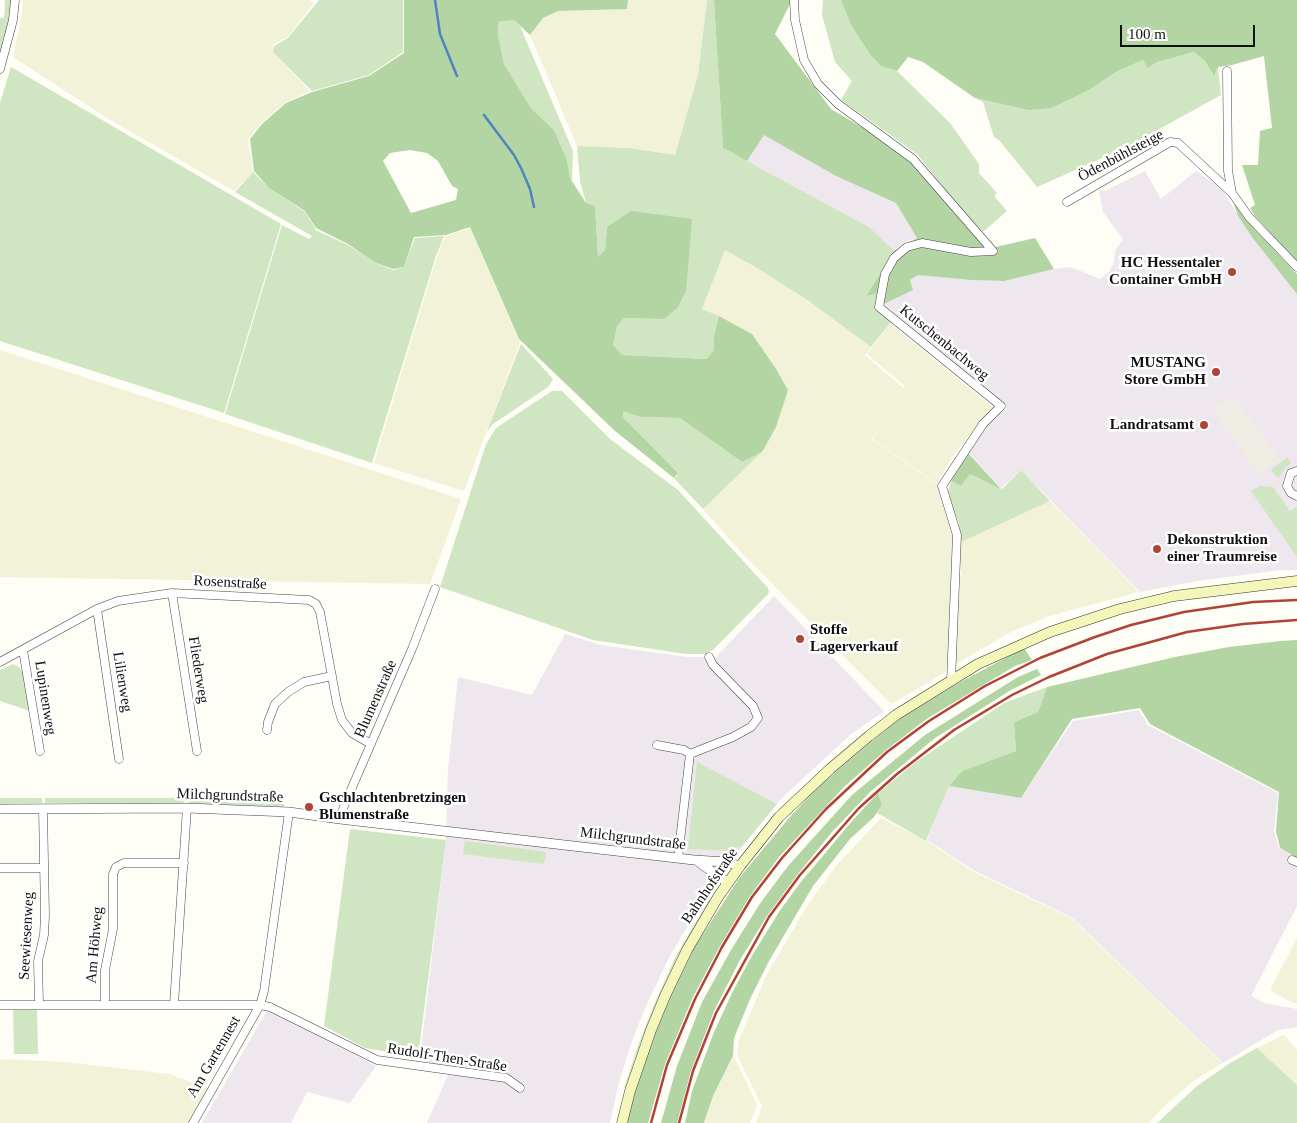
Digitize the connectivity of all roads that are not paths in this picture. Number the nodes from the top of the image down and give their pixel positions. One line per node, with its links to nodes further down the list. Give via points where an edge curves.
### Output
1 (15, 0): 3 (street)
2 (794, 0): 18 (street, Kutschenbachweg, via 804,60 818,84 838,104 913,159 993,251 971,252 922,243 907,247 894,258 886,274 879,307 1001,406 983,424 942,486 958,535)
3 (0, 69)
4 (1227, 71): 5 (street, Ödenbühlsteige, via 1228,171)
5 (1232, 193): 6 (street, Ödenbühlsteige, via 1178,143 1170,142); 7 (street, Ödenbühlsteige, via 1249,217)
6 (1067, 202)
7 (1297, 267)
8 (1297, 471): 9 (street, via 1291,474 1287,486)
9 (1297, 496)
10 (1297, 581): 18 (main road, Bahnhofstraße, via 1189,594 1120,609 1050,632 978,664)
11 (435, 588): 20 (street, Blumenstraße)
12 (172, 593): 13 (street, Rosenstraße, via 118,601); 17 (street, Rosenstraße, via 309,600 320,612); 23 (street, Fliederweg)
13 (97, 609): 14 (street, Rosenstraße); 25 (street, Lilienweg)
14 (23, 650): 16 (street, Rosenstraße); 22 (street, Lupinenweg)
15 (709, 656): 24 (street, via 713,665 753,706 758,718 751,727 732,738)
16 (0, 662)
17 (332, 676): 19 (street, via 304,682 288,692 275,704); 20 (street, Rosenstraße, via 342,720 352,733)
18 (951, 681): 34 (main road, Bahnhofstraße, via 896,715 830,769 779,817)
19 (267, 730)
20 (371, 744): 30 (street, Blumenstraße)
21 (657, 745): 24 (street)
22 (40, 751)
23 (197, 751)
24 (690, 754): 31 (street)
25 (119, 759)
26 (187, 808): 28 (street, Milchgrundstraße); 29 (street, Milchgrundstraße); 33 (street)
27 (0, 809): 28 (street, Milchgrundstraße)
28 (43, 809): 36 (street, Seewiesenweg)
29 (289, 812): 30 (street, Milchgrundstraße); 42 (street)
30 (340, 819): 31 (street, Milchgrundstraße)
31 (678, 858): 32 (street, Milchgrundstraße)
32 (695, 860): 34 (street, Milchgrundstraße); 37 (street, Milchgrundstraße)
33 (184, 863): 38 (street); 41 (street, Am Höhweg, via 124,863 116,867 113,874 113,929 104,970)
34 (740, 866): 37 (main road, Bahnhofstraße)
35 (0, 868): 36 (street)
36 (44, 868): 40 (street, Seewiesenweg, via 44,935 38,961)
37 (728, 883): 45 (main road, Bahnhofstraße, via 687,950 665,996 633,1082)
38 (174, 1004): 41 (street, Rudolf-Then-Straße); 42 (street, Rudolf-Then-Straße)
39 (0, 1005): 40 (street, Rudolf-Then-Straße)
40 (39, 1005): 41 (street, Rudolf-Then-Straße)
41 (105, 1005)
42 (260, 1005): 43 (street, Rudolf-Then-Straße, via 377,1060 506,1078); 44 (street, Am Gartennest)
43 (520, 1088)
44 (193, 1123)
45 (622, 1123)

